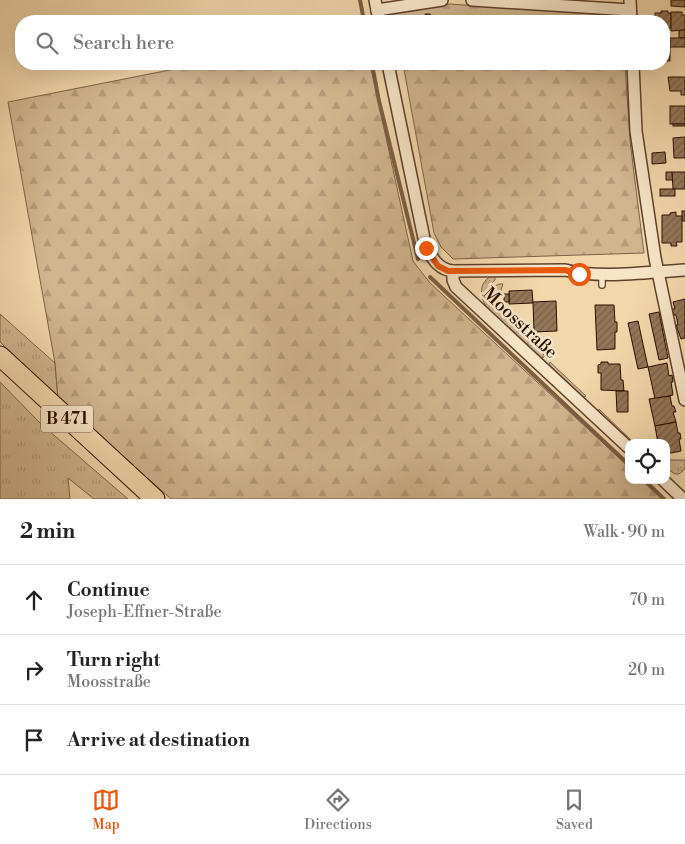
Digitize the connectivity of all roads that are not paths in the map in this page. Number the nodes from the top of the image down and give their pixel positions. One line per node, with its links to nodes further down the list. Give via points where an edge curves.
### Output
1 (442, 0): 4 (street)
2 (472, 0): 3 (street)
3 (630, 10)
4 (377, 11)
5 (389, 70): 8 (street, via 426,248 438,266)
6 (633, 70): 9 (street, via 636,131)
7 (685, 270): 9 (street)
8 (453, 271): 9 (street, via 565,270 602,279); 12 (street, Moosstraße, via 456,287)
9 (658, 271): 11 (street)
10 (0, 356): 14 (highway, B 471)
11 (685, 400)
12 (625, 444)
13 (667, 484): 15 (street)
14 (154, 499)
15 (684, 499)

